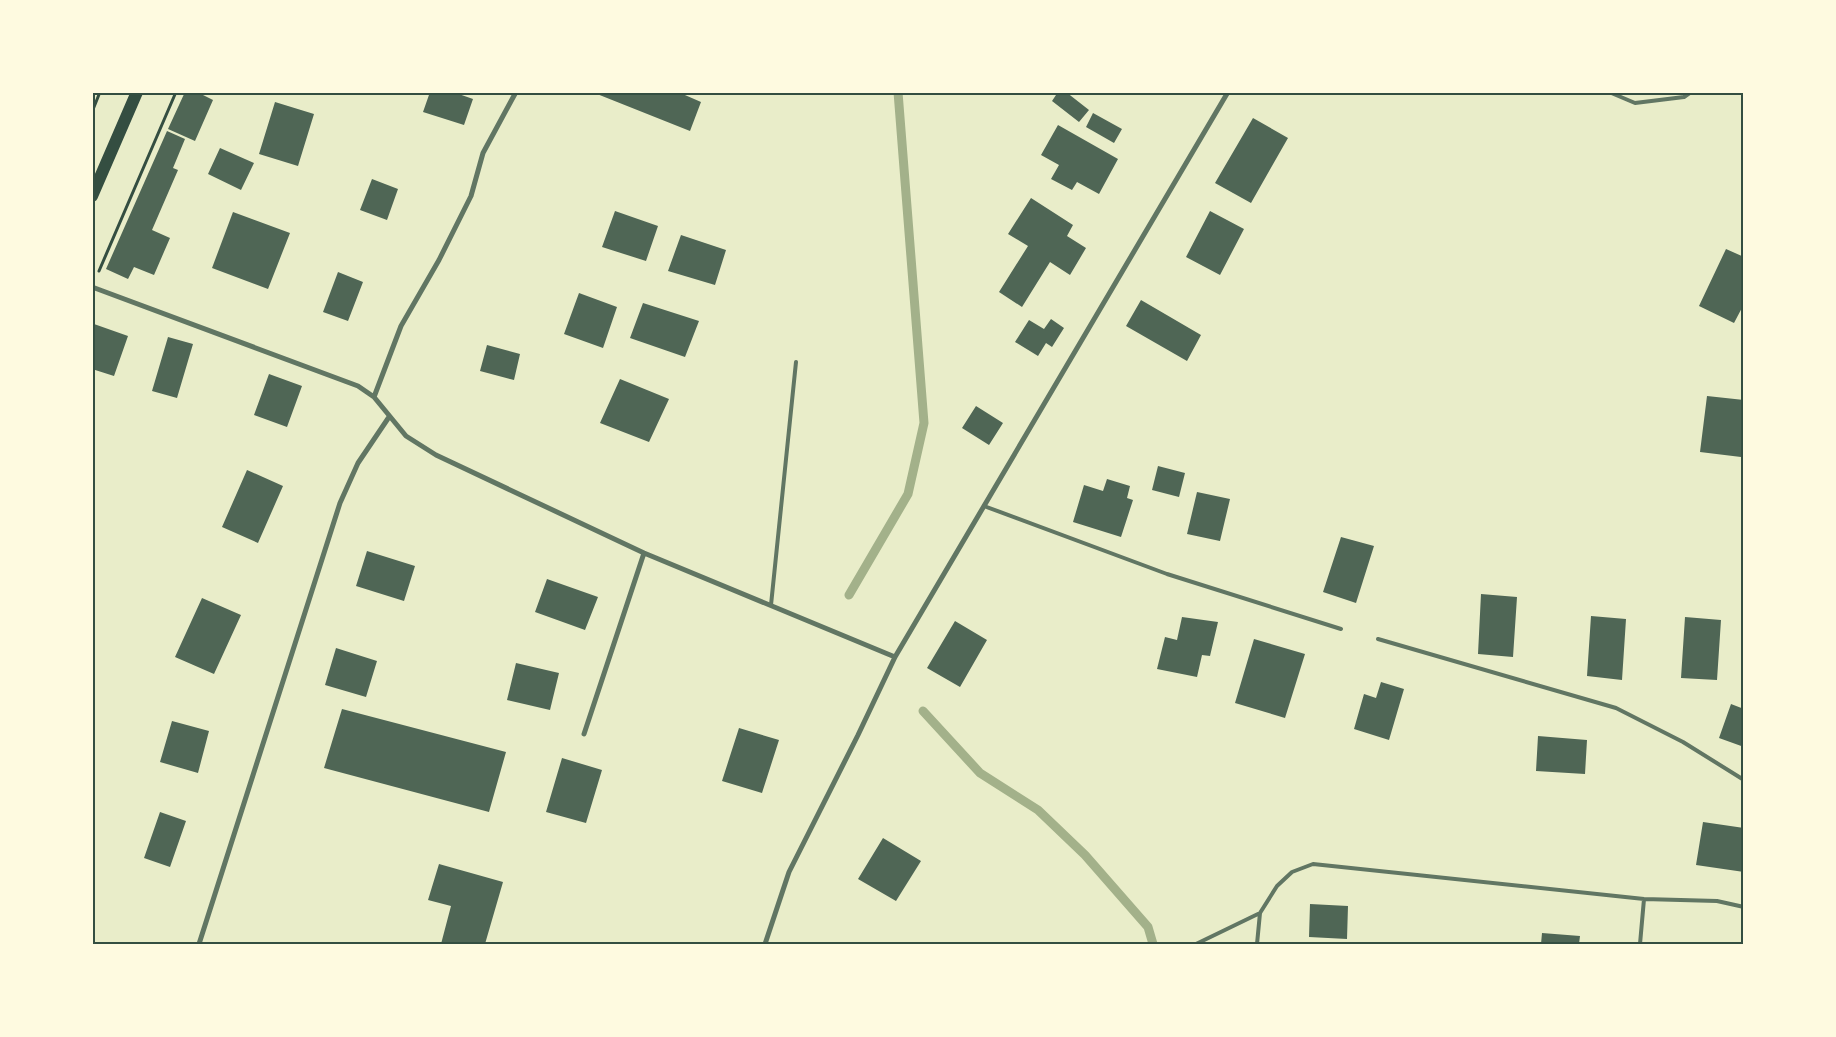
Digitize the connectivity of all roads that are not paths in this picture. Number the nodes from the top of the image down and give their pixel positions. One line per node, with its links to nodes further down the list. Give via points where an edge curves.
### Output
1 (137, 92): 6 (main road)
2 (516, 92): 9 (street, via 483,153 471,196 401,326)
3 (1228, 92): 11 (street)
4 (1609, 92): 5 (lane, via 1635,103 1684,97)
5 (1691, 92)
6 (92, 196)
7 (92, 287): 9 (street, via 358,386)
8 (796, 362): 13 (lane)
9 (374, 397): 10 (street)
10 (389, 417): 12 (street, via 406,436 436,455); 22 (street, via 358,463 340,503)
11 (984, 506): 14 (lane, via 1167,574); 16 (street)
12 (644, 553): 13 (street); 17 (street)
13 (772, 605): 16 (street)
14 (1341, 628)
15 (1378, 640): 18 (lane, via 1616,708 1682,742)
16 (895, 657): 23 (street, via 789,872)
17 (584, 734)
18 (1744, 780)
19 (1644, 899): 20 (lane, via 1717,902); 21 (lane, via 1313,864 1292,872 1277,886); 26 (lane)
20 (1744, 907)
21 (1260, 913): 24 (lane); 25 (lane)
22 (199, 944)
23 (765, 944)
24 (1196, 944)
25 (1257, 944)
26 (1640, 944)

